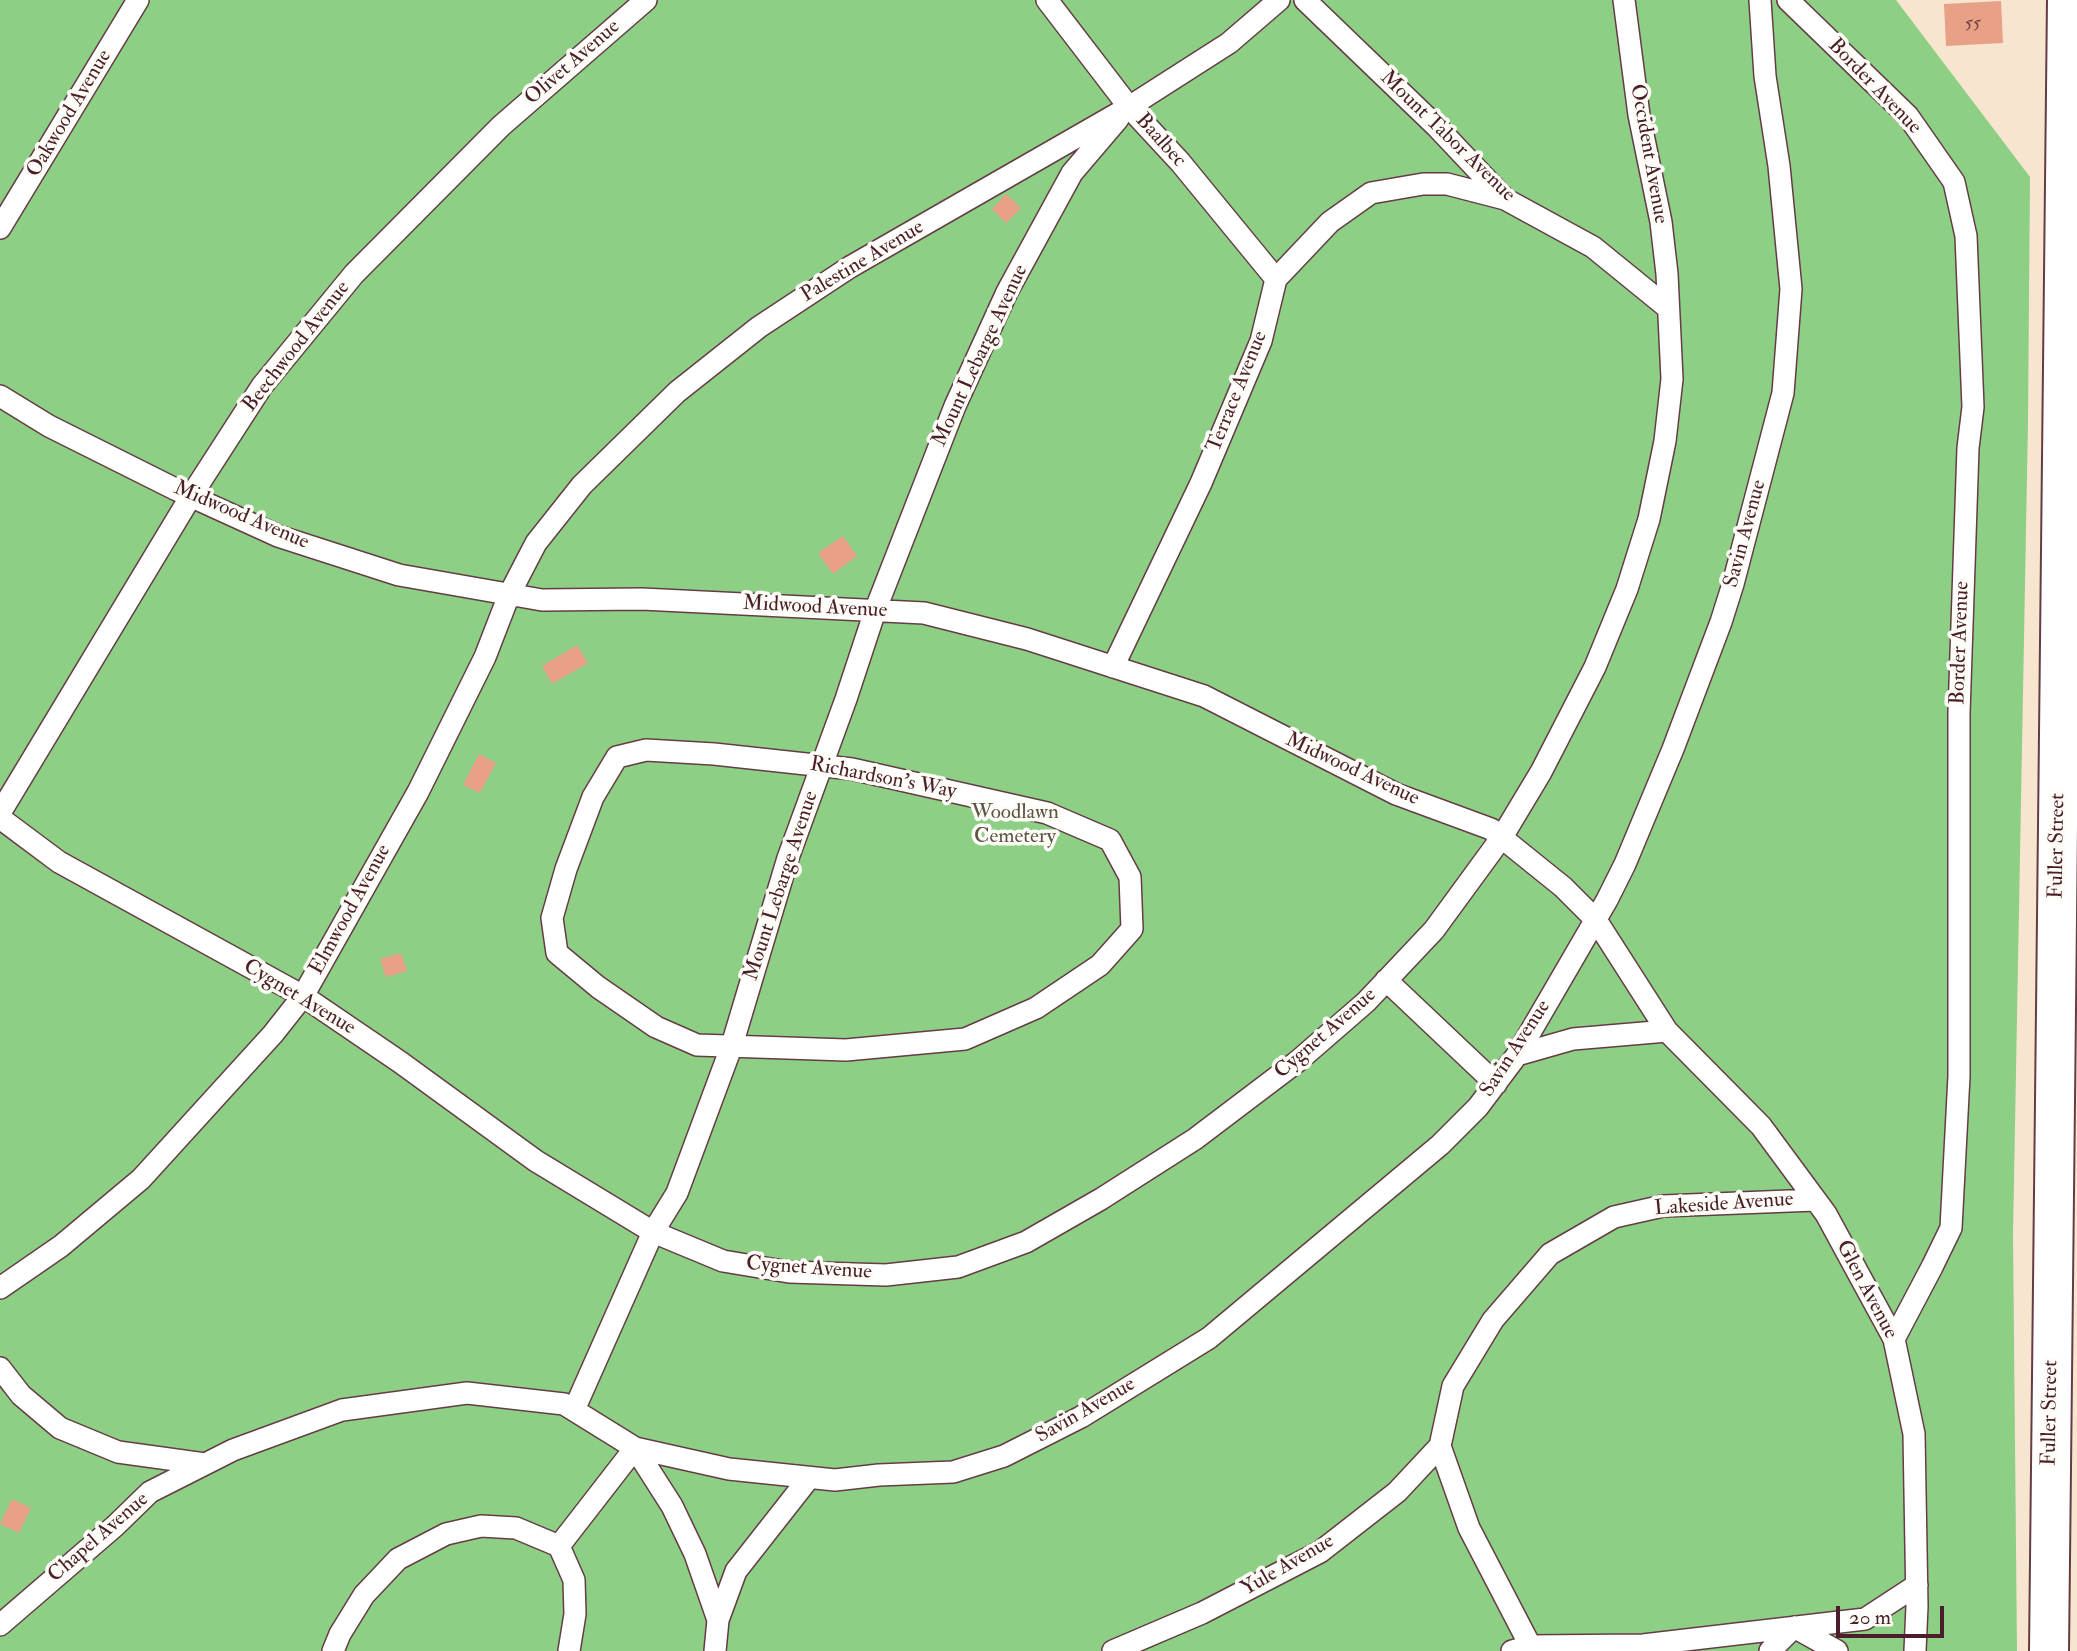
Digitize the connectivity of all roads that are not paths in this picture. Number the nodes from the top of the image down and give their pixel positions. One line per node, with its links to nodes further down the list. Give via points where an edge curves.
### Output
1 (138, 0): 13 (lane, Oakwood Avenue)
2 (646, 0): 11 (lane, Olivet Avenue)
3 (1047, 0): 10 (lane, Baalbec)
4 (1279, 0): 10 (lane, Palestine Avenue, via 1229,43)
5 (1305, 0): 12 (lane, Mount Tabor Avenue)
6 (1624, 0): 15 (lane, Occident Avenue, via 1639,116 1661,222)
7 (1760, 0): 24 (lane, Savin Avenue, via 1791,289 1783,393 1721,622 1673,749)
8 (1788, 0): 34 (lane, Border Avenue, via 1908,116 1954,182 1966,236 1973,407 1959,713 1959,1076 1951,1228)
9 (2067, 0): 54 (street, Fuller Street)
10 (1129, 107): 14 (lane, Baalbec); 18 (lane, Palestine Avenue, via 850,267 759,327 677,392 582,485 536,543); 19 (lane, Mount Lebarge Avenue, via 1072,173 1007,292 955,406)
11 (501, 126): 17 (lane, Beechwood Avenue, via 346,284 262,386)
12 (1506, 199): 14 (lane, via 1447,184 1371,193 1331,222); 15 (lane, Mount Tabor Avenue, via 1593,247)
13 (0, 228)
14 (1276, 279): 20 (lane, Terrace Avenue, via 1261,341 1201,483)
15 (1668, 307): 23 (lane, via 1672,379 1649,519 1595,667)
16 (0, 397): 17 (lane, Midwood Avenue)
17 (191, 496): 18 (lane, Midwood Avenue, via 278,536 399,575); 22 (lane, Beechwood Avenue)
18 (509, 594): 19 (lane, Midwood Avenue, via 542,600 642,599); 26 (lane, Elmwood Avenue, via 485,657 418,792)
19 (875, 611): 20 (lane, Midwood Avenue, via 924,613); 21 (lane, Mount Lebarge Avenue)
20 (1114, 667): 23 (lane, Midwood Avenue, via 1204,696 1396,794)
21 (822, 766): 28 (lane, Mount Lebarge Avenue, via 788,858); 28 (lane, Richardson's Way, via 646,750 617,757 593,797 566,869 552,918 557,953 656,1027 697,1045); 28 (lane, Richardson's Way, via 1047,813 1110,840 1130,877 1132,929 1100,965 1036,1008 965,1039 846,1050)
22 (0, 816): 26 (lane, Cygnet Avenue, via 59,862)
23 (1502, 837): 24 (lane, Midwood Avenue); 25 (lane, Cygnet Avenue, via 1434,930)
24 (1596, 920): 27 (lane, Glen Avenue); 29 (lane, Savin Avenue)
25 (1387, 980): 30 (lane); 32 (lane, Cygnet Avenue, via 1298,1061 1195,1139 1026,1242 958,1267 886,1275 789,1272 723,1261)
26 (303, 996): 32 (lane, Cygnet Avenue, via 537,1161); 33 (lane, Elmwood Avenue, via 141,1179 61,1246)
27 (1668, 1031): 29 (lane, via 1573,1039); 31 (lane, Glen Avenue, via 1761,1126)
28 (732, 1045): 32 (lane, Mount Lebarge Avenue, via 677,1193)
29 (1517, 1055): 30 (lane, Savin Avenue)
30 (1496, 1084): 40 (lane, Savin Avenue, via 1440,1145 1209,1338 1081,1417 1004,1456 953,1472)
31 (1815, 1200): 34 (lane, Glen Avenue); 37 (lane, Lakeside Avenue, via 1663,1206 1614,1217 1550,1254 1493,1320 1453,1386)
32 (653, 1232): 36 (lane, Mount Lebarge Avenue)
33 (0, 1288)
34 (1894, 1339): 42 (lane, Glen Avenue, via 1914,1434)
35 (0, 1367): 39 (lane, via 21,1395 60,1427 118,1452)
36 (574, 1410): 38 (lane, Savin Avenue); 39 (lane, Chapel Avenue, via 564,1404 467,1393 342,1410)
37 (1440, 1446): 46 (lane, via 1469,1528); 50 (lane, Yule Avenue, via 1398,1492 1320,1552 1202,1613)
38 (635, 1448): 40 (lane, Savin Avenue, via 730,1469); 41 (lane); 43 (lane, via 672,1506)
39 (205, 1464): 44 (lane, Chapel Avenue, via 150,1492)
40 (809, 1478): 43 (lane, via 736,1571)
41 (559, 1546): 47 (lane, via 516,1528 481,1526 446,1534 398,1559 365,1595); 48 (lane, via 574,1580)
42 (1917, 1586): 45 (lane, via 1865,1619); 53 (lane, Glen Avenue)
43 (718, 1620): 49 (lane)
44 (0, 1625)
45 (1794, 1627): 46 (lane, via 1643,1645); 51 (lane); 52 (lane)
46 (1525, 1649)
47 (334, 1651)
48 (569, 1651)
49 (715, 1651)
50 (1113, 1651)
51 (1770, 1651)
52 (1837, 1651)
53 (1915, 1651)
54 (2049, 1651)

